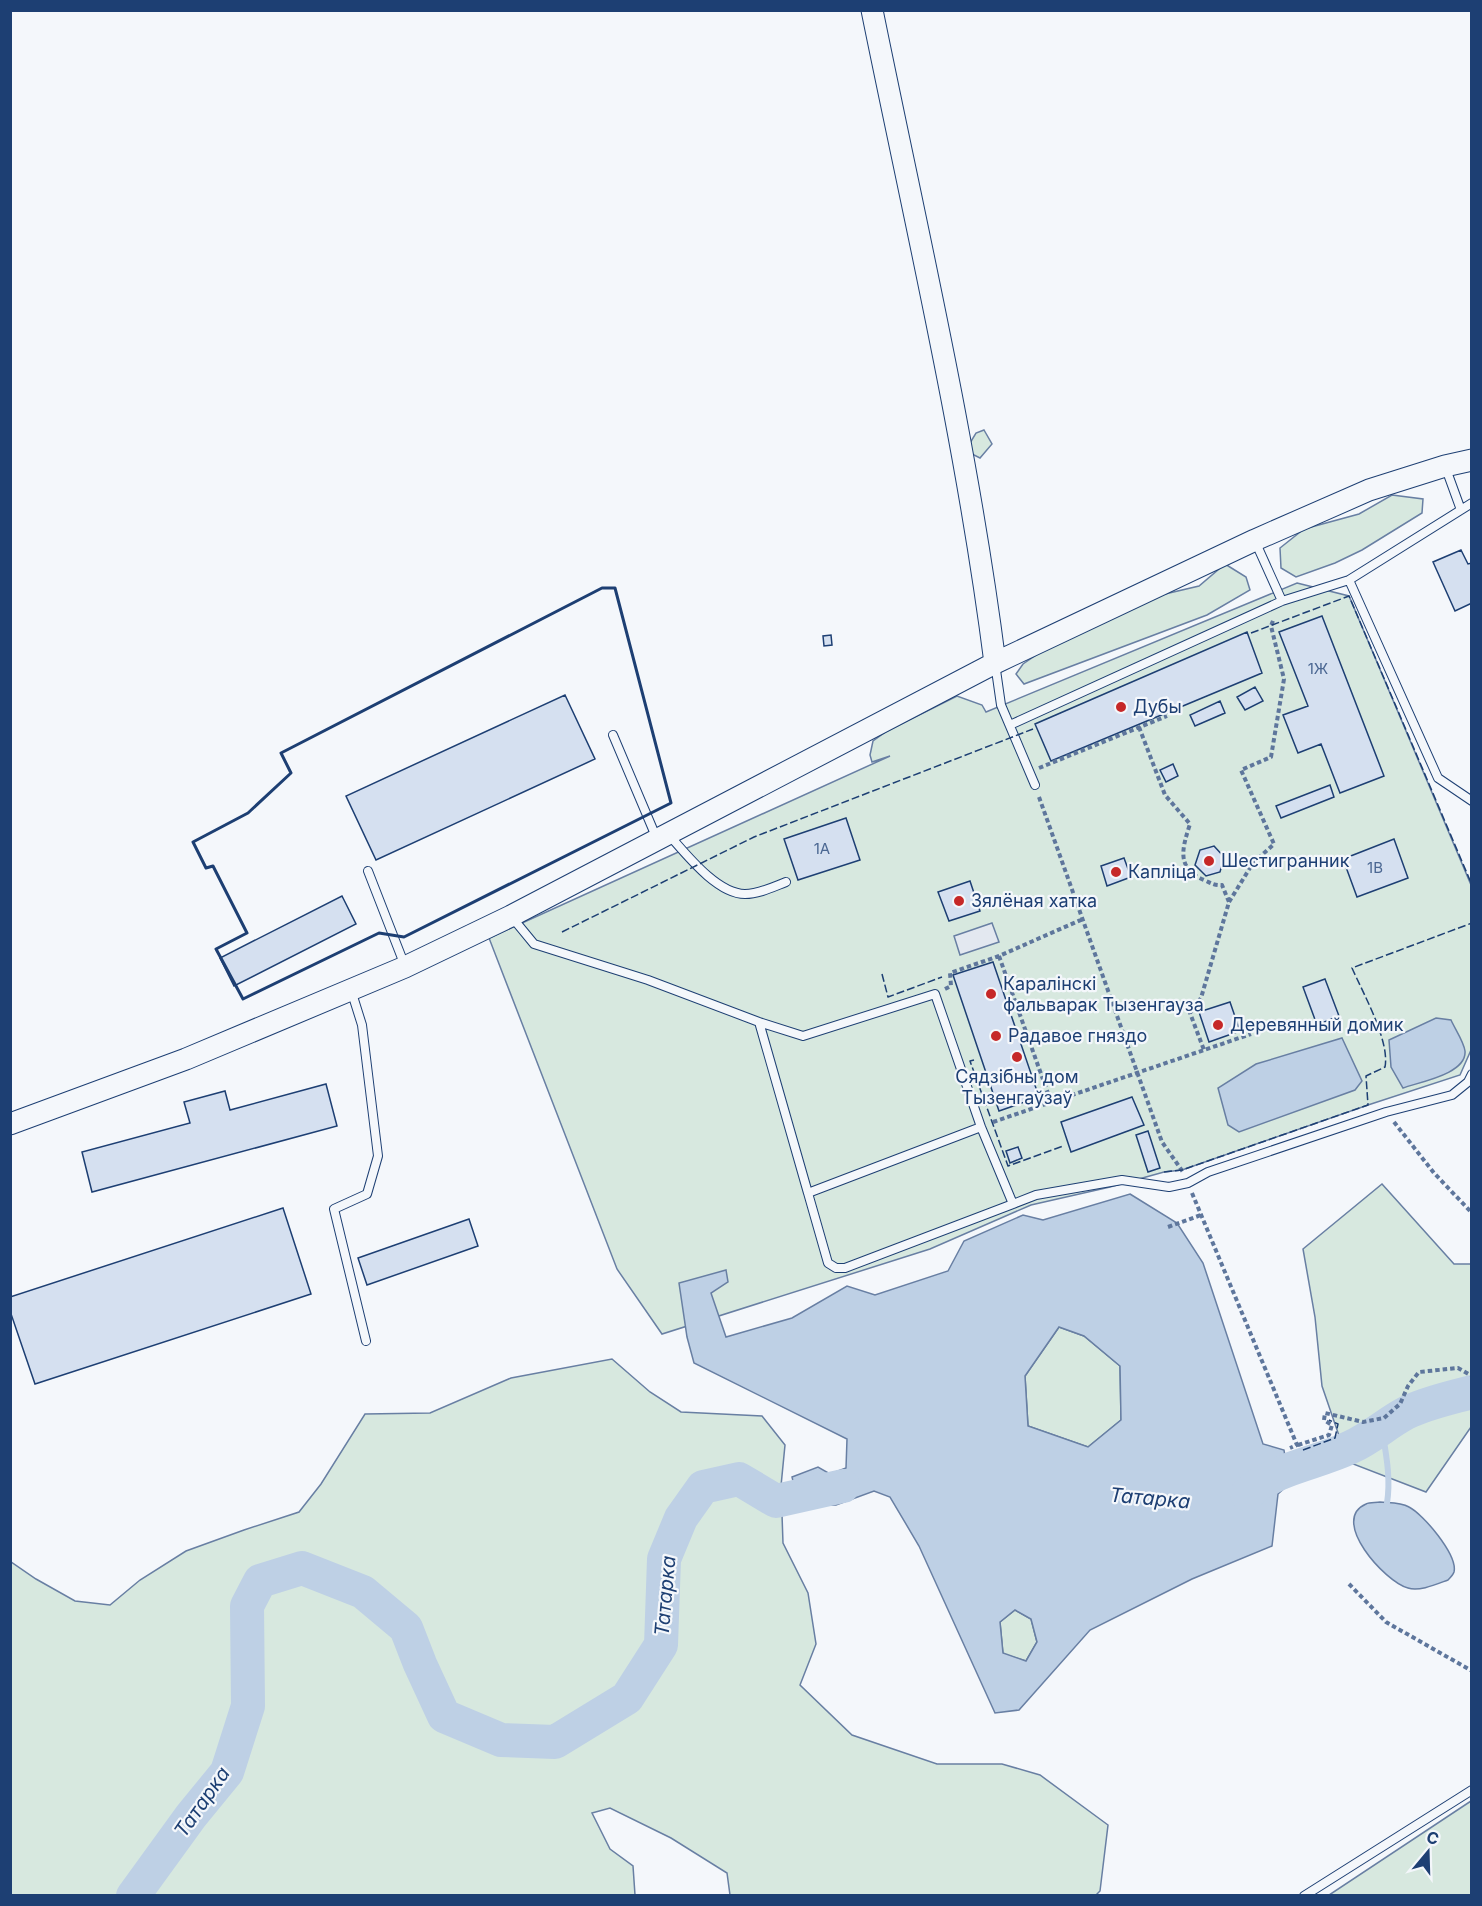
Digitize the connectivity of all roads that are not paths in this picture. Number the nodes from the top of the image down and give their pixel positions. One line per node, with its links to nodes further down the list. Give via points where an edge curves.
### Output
1 (872, 10): 9 (street, via 955,422)
2 (1472, 460): 3 (street)
3 (1445, 466): 5 (lane); 6 (street, via 1370,490)
4 (1472, 503): 5 (lane)
5 (1461, 510): 7 (lane)
6 (1255, 540): 8 (lane); 9 (street)
7 (1349, 579): 8 (lane); 13 (lane, via 1438,778)
8 (1282, 601): 10 (lane)
9 (995, 663): 10 (lane, via 1001,705); 14 (street)
10 (1010, 725): 12 (lane)
11 (613, 735): 14 (lane)
12 (1035, 785)
13 (1472, 801)
14 (663, 837): 16 (lane, via 732,891 755,893); 17 (street)
15 (368, 871): 18 (lane)
16 (786, 882)
17 (511, 916): 18 (street); 20 (lane, via 534,944 648,980)
18 (405, 967): 19 (street)
19 (350, 990): 22 (street, via 186,1059); 26 (lane, via 362,1025 378,1156 367,1194 334,1209)
20 (759, 1022): 23 (lane, via 803,1036 935,994); 24 (lane)
21 (1472, 1074): 25 (lane, via 1452,1095 1386,1112 1208,1172 1188,1183 1169,1187 1122,1180 1036,1195)
22 (10, 1124)
23 (981, 1126): 24 (lane); 25 (lane)
24 (808, 1193): 25 (lane, via 828,1263 836,1268 845,1268)
25 (1012, 1204)
26 (366, 1341)
27 (1472, 1790): 28 (lane)
28 (1304, 1896)

